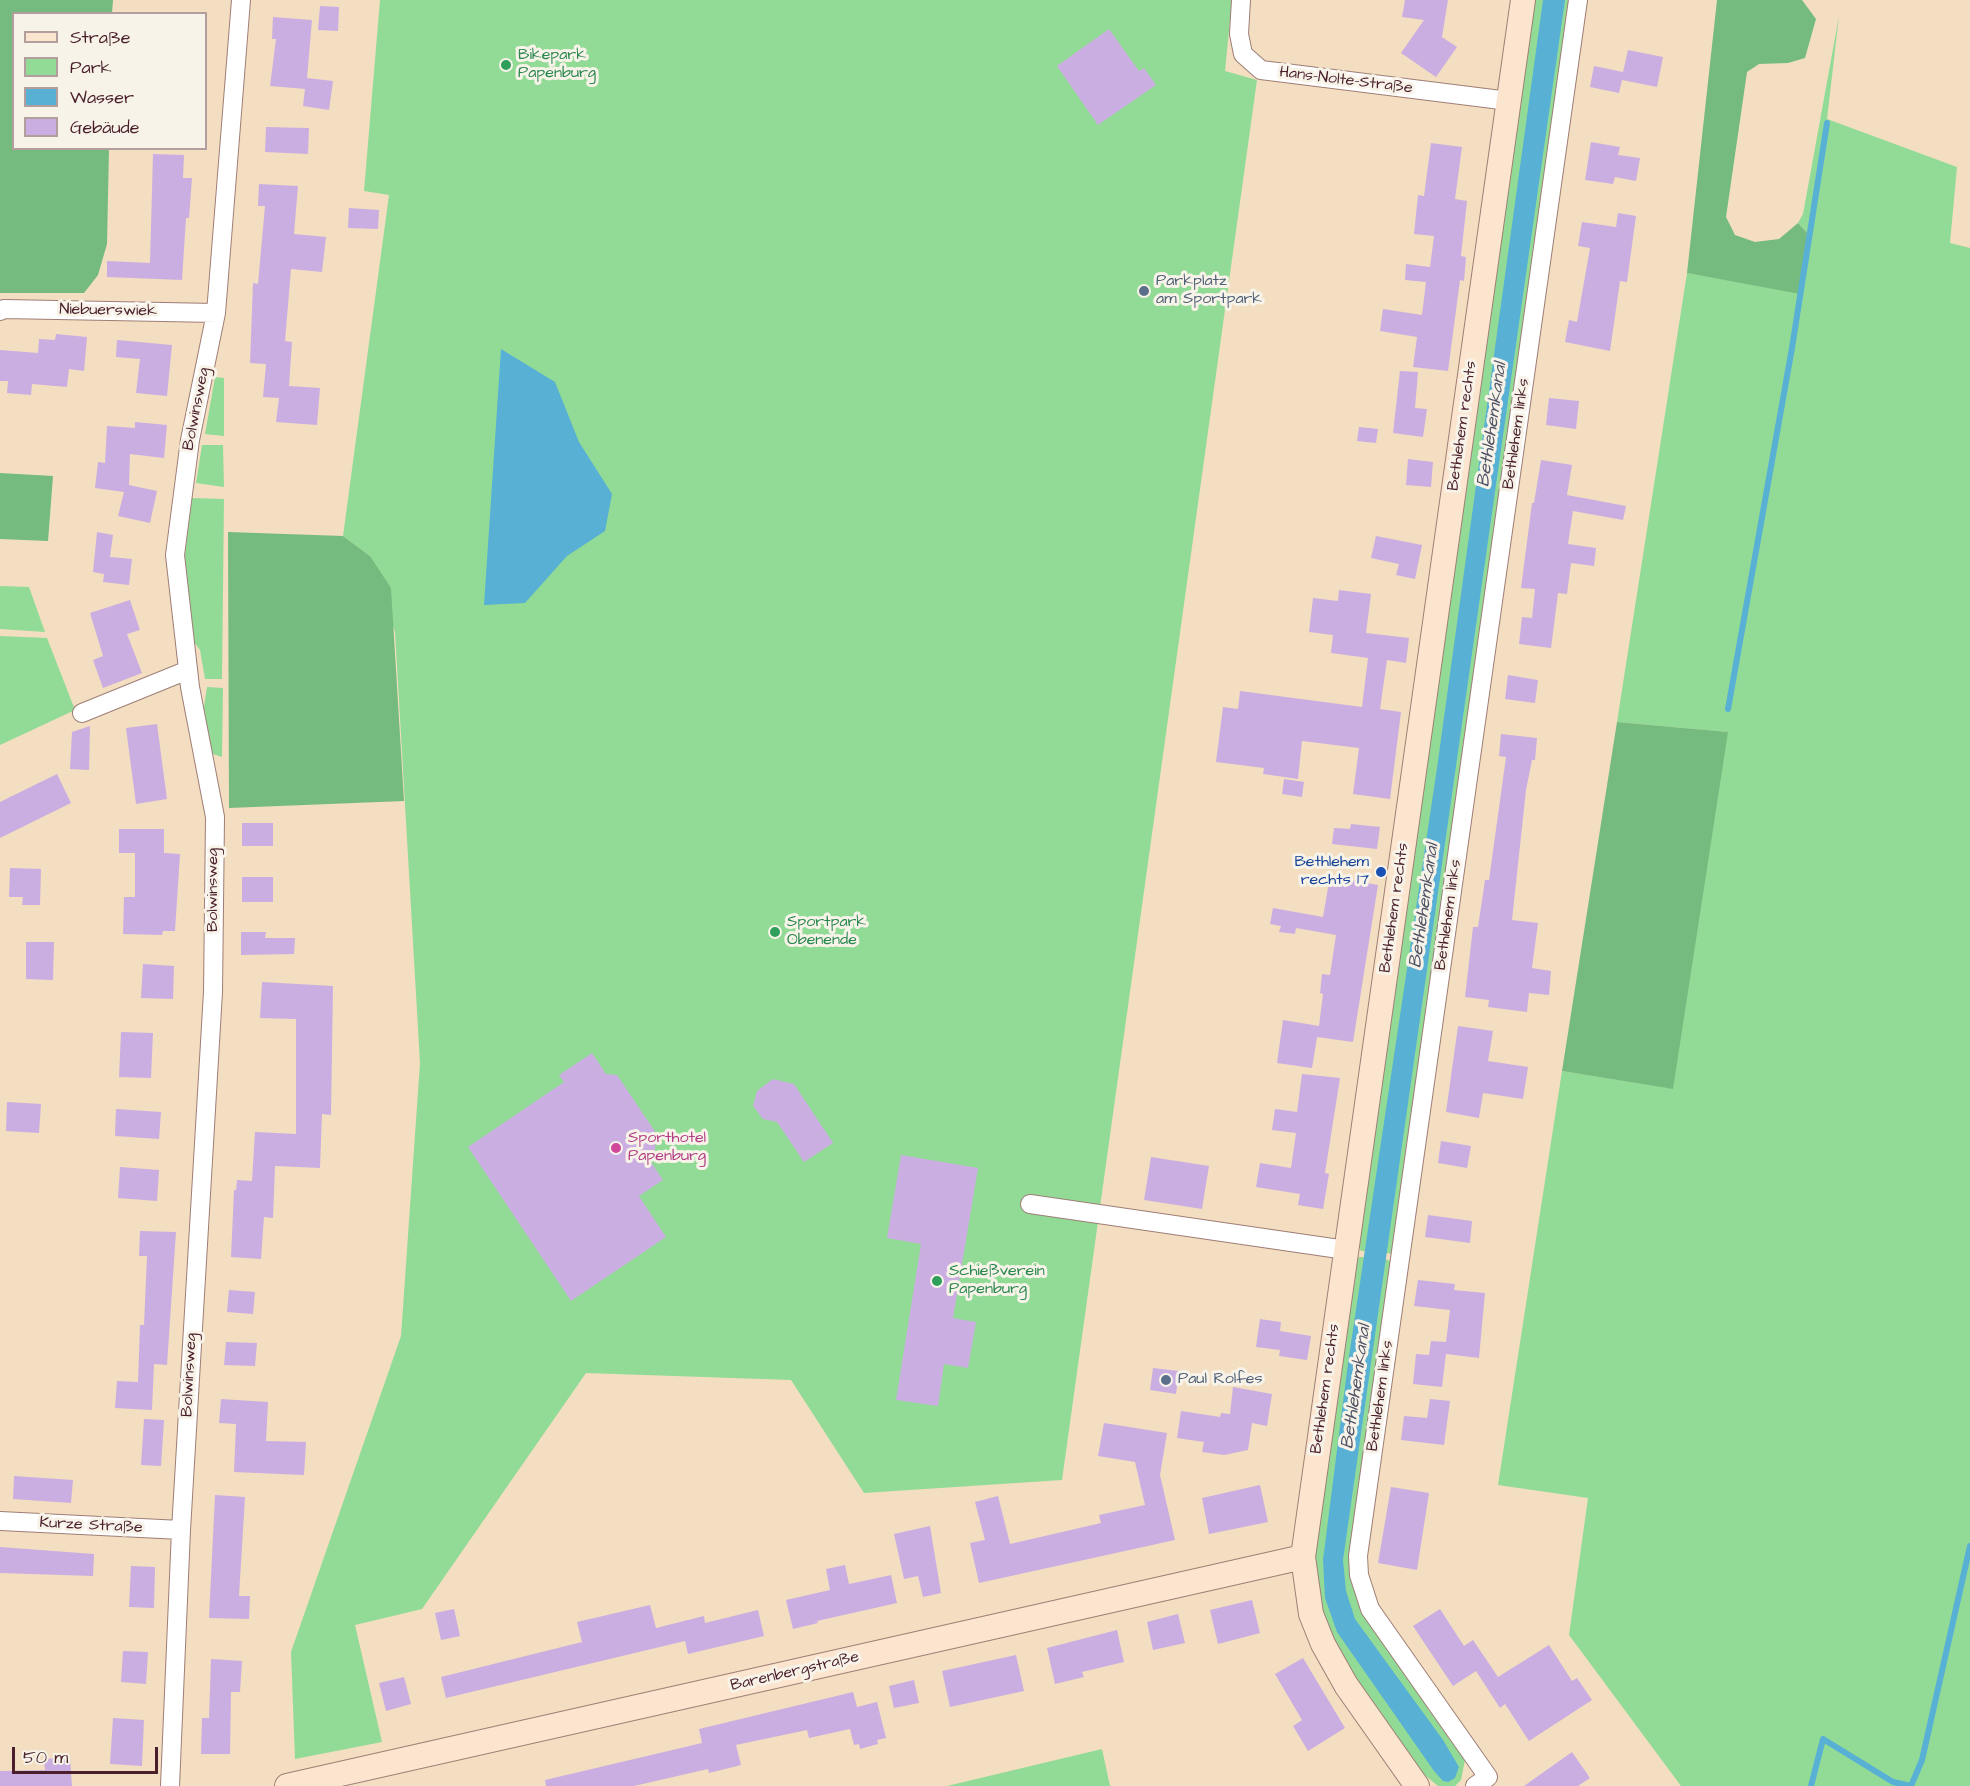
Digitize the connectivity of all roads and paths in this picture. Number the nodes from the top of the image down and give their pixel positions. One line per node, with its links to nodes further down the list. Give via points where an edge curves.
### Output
1 (241, 0): 7 (street, Bolwinsweg)
2 (1241, 0): 5 (street, Hans-Nolte-Straße, via 1242,54 1261,70)
3 (1523, 0): 5 (street, Bethlehem rechts)
4 (1578, 0): 18 (street, Bethlehem links, via 1358,1556 1359,1575 1370,1609 1488,1777)
5 (1509, 101): 11 (street, Bethlehem rechts)
6 (0, 311): 7 (street, Niebuerswiek)
7 (216, 314): 8 (street, Bolwinsweg, via 190,440 175,555)
8 (188, 670): 9 (street); 13 (street, Bolwinsweg, via 215,816 214,958)
9 (82, 713)
10 (1030, 1204): 11 (street)
11 (1346, 1250): 14 (street, Bethlehem rechts)
12 (0, 1521): 13 (street, Kurze Straße)
13 (181, 1530): 15 (street, Bolwinsweg)
14 (1303, 1557): 16 (street, Barenbergstraße); 17 (street, Bethlehem rechts, via 1311,1614 1323,1644 1346,1685)
15 (170, 1786)
16 (287, 1786)
17 (1417, 1786)
18 (1475, 1786)

